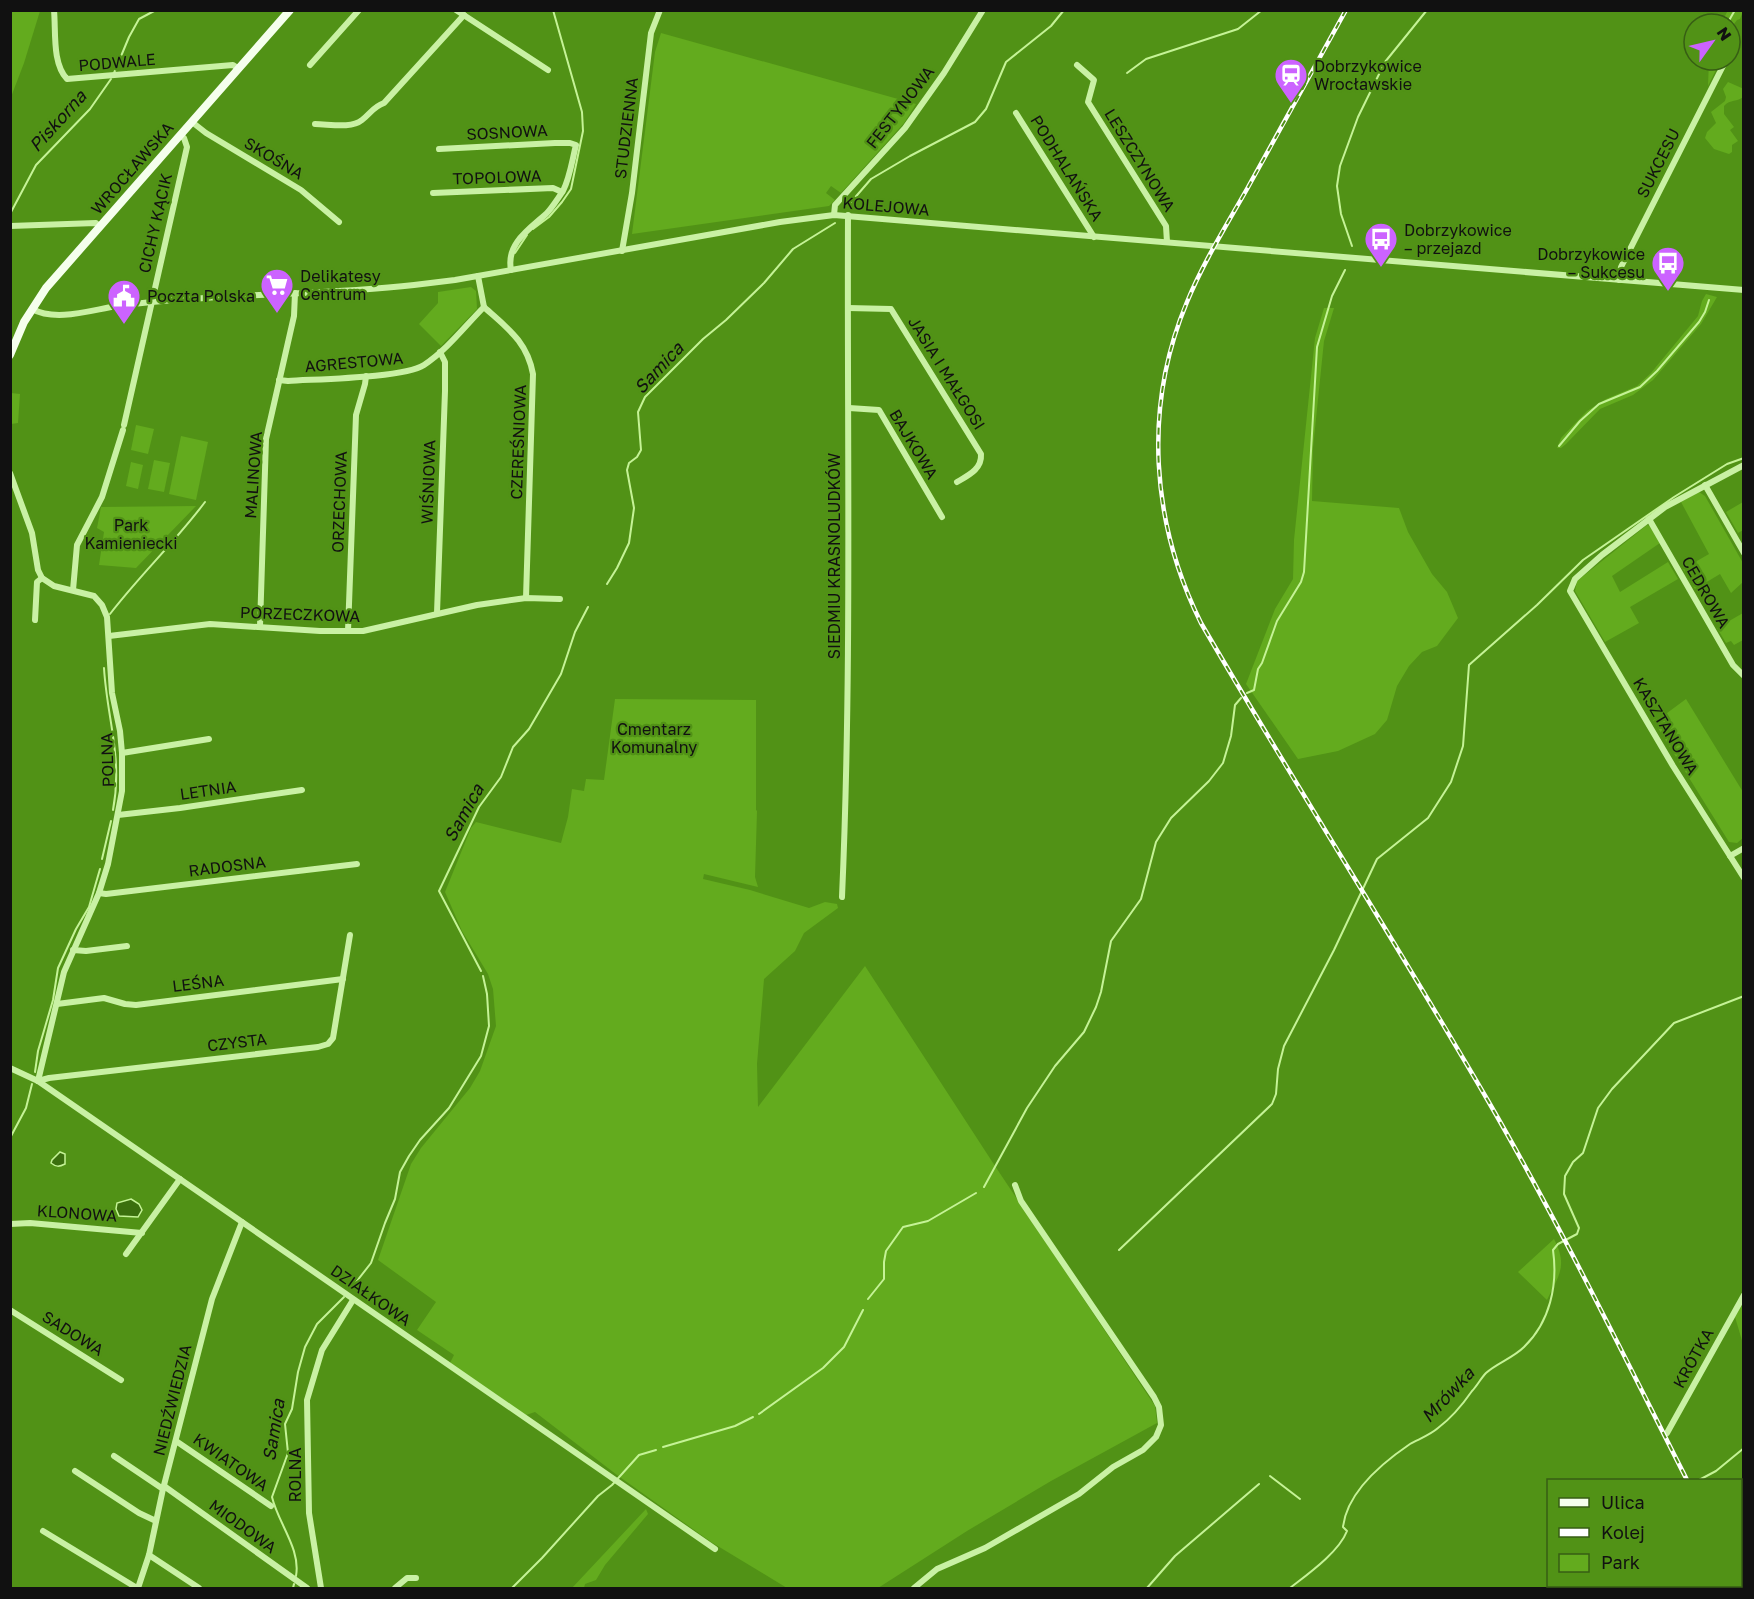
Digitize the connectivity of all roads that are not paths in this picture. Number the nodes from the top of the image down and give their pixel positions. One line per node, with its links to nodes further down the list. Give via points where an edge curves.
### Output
1 (54, 10): 10 (street, PODWALE, via 57,57 67,79 233,66)
2 (290, 10): 10 (main road, WROCŁAWSKA)
3 (359, 10): 8 (street)
4 (456, 10): 7 (street)
5 (660, 10): 27 (street, STUDZIENNA, via 651,33)
6 (983, 10): 20 (street, FESTYNOWA, via 904,128 835,205)
7 (464, 15): 11 (street); 15 (street, via 384,103 362,120 354,124)
8 (310, 65)
9 (1077, 65): 26 (street, LESZCZYNOWA, via 1094,80 1088,102 1167,226)
10 (239, 69): 14 (main road, WROCŁAWSKA)
11 (548, 70)
12 (1719, 72): 30 (street, SUKCESU, via 1621,267)
13 (1017, 113): 25 (street, PODHALAŃSKA)
14 (192, 122): 16 (main road, WROCŁAWSKA); 22 (street, SKOŚNA, via 301,190)
15 (315, 124)
16 (180, 136): 24 (main road, WROCŁAWSKA); 33 (street, CICHY KĄCIK, via 187,147)
17 (439, 149): 18 (street, SOSNOWA, via 576,145)
18 (562, 192): 19 (street, TOPOLOWA, via 553,188); 28 (street, via 548,212 525,230 509,260)
19 (433, 193)
20 (834, 214): 21 (street, KOLEJOWA); 27 (street, KOLEJOWA)
21 (848, 215): 25 (street, KOLEJOWA); 35 (street, SIEDMIU KRASNOLUDKÓW)
22 (339, 222)
23 (10, 226): 24 (street)
24 (100, 226): 36 (main road, WROCŁAWSKA)
25 (1094, 237): 26 (street, KOLEJOWA)
26 (1167, 242): 30 (street, KOLEJOWA)
27 (622, 251): 28 (street, KOLEJOWA)
28 (511, 270): 29 (street, KOLEJOWA)
29 (478, 276): 32 (street, KOLEJOWA, via 408,286); 34 (street)
30 (1619, 280): 31 (street, KOLEJOWA)
31 (1743, 290)
32 (295, 293): 33 (street, KOLEJOWA); 40 (street, MALINOWA, via 294,316)
33 (151, 303): 36 (street, KOLEJOWA, via 66,314 45,315); 50 (street, CICHY KĄCIK, via 104,494 77,545)
34 (484, 307): 37 (street, AGRESTOWA); 51 (street, CZEREŚNIOWA, via 522,343 533,374)
35 (848, 308): 41 (street, SIEDMIU KRASNOLUDKÓW); 44 (street, JASIA I MAŁGOSI, via 891,309 981,454 977,468)
36 (32, 309): 38 (main road, WROCŁAWSKA)
37 (440, 352): 39 (street, AGRESTOWA, via 423,366 408,371); 53 (street, WIŚNIOWA, via 445,362 445,391)
38 (10, 354)
39 (366, 376): 40 (street, AGRESTOWA); 56 (street, ORZECHOWA, via 356,415)
40 (279, 380): 55 (street, MALINOWA, via 267,439)
41 (849, 408): 46 (street, BAJKOWA, via 879,410); 68 (street, SIEDMIU KRASNOLUDKÓW)
42 (1743, 465): 45 (street)
43 (10, 473): 49 (street, via 32,533)
44 (957, 482)
45 (1705, 485): 47 (street); 48 (street)
46 (942, 517)
47 (1649, 519): 58 (street, CEDROWA); 64 (street, KASZTANOWA, via 1575,579 1572,596)
48 (1743, 553)
49 (42, 578): 50 (street, POLNA, via 54,586); 54 (street, via 37,582)
50 (73, 590): 57 (street, POLNA, via 99,600 107,617)
51 (526, 598): 52 (street, PORZECZKOWA); 53 (street, PORZECZKOWA)
52 (560, 599)
53 (437, 613): 56 (street, PORZECZKOWA)
54 (35, 620)
55 (260, 626): 56 (street, PORZECZKOWA); 57 (street, PORZECZKOWA, via 210,624)
56 (348, 631)
57 (109, 636): 60 (street, POLNA, via 112,693)
58 (1743, 676)
59 (209, 739): 60 (street)
60 (122, 753): 62 (street, POLNA)
61 (302, 790): 62 (street, LETNIA)
62 (118, 815): 67 (street, POLNA)
63 (1743, 848): 64 (street)
64 (1730, 856): 66 (street, KASZTANOWA)
65 (357, 864): 67 (street, RADOSNA)
66 (1743, 878)
67 (99, 892): 71 (street, POLNA)
68 (842, 897)
69 (350, 935): 72 (street, CZYSTA)
70 (127, 946): 71 (street)
71 (73, 950): 73 (street, POLNA)
72 (344, 979): 73 (street, LEŚNA, via 136,1005 105,998); 75 (street, CZYSTA, via 333,1038 328,1044)
73 (57, 1004): 75 (street, POLNA)
74 (10, 1068): 75 (street, DZIAŁKOWA)
75 (38, 1081): 76 (street, DZIAŁKOWA)
76 (180, 1179): 78 (street, DZIAŁKOWA); 80 (street)
77 (1015, 1185): 102 (street, via 1021,1201 1154,1397 1161,1425 1143,1450 1079,1494 985,1548 937,1569)
78 (242, 1222): 83 (street, DZIAŁKOWA); 87 (street, NIEDŹWIEDZIA, via 212,1299)
79 (10, 1224): 80 (street, KLONOWA)
80 (142, 1233): 81 (street)
81 (126, 1254)
82 (1743, 1295): 86 (street, KRÓTKA)
83 (353, 1300): 94 (street, DZIAŁKOWA); 100 (street, ROLNA, via 322,1350 307,1400 309,1514)
84 (10, 1310): 85 (street, SADOWA)
85 (122, 1380)
86 (1667, 1433)
87 (176, 1441): 90 (street, NIEDŹWIEDZIA); 91 (street, KWIATOWA)
88 (114, 1456): 90 (street, MIODOWA)
89 (75, 1471): 92 (street)
90 (164, 1488): 92 (street, NIEDŹWIEDZIA); 99 (street, MIODOWA)
91 (271, 1506)
92 (156, 1521): 95 (street, NIEDŹWIEDZIA)
93 (43, 1532): 97 (street)
94 (715, 1549)
95 (149, 1555): 97 (street, NIEDŹWIEDZIA); 98 (street)
96 (416, 1578): 101 (street, via 408,1578)
97 (138, 1588)
98 (199, 1588)
99 (306, 1588)
100 (321, 1588)
101 (395, 1588)
102 (914, 1588)

